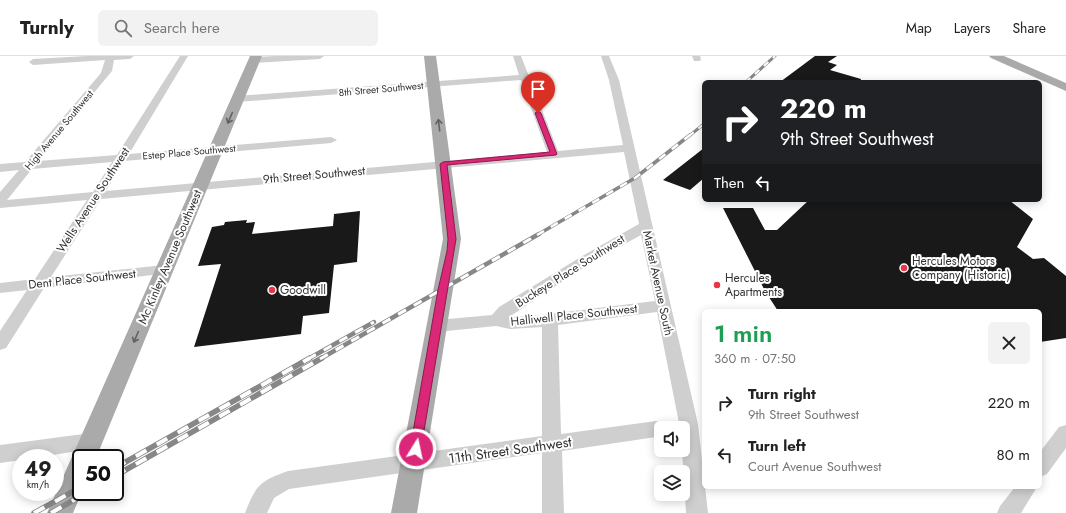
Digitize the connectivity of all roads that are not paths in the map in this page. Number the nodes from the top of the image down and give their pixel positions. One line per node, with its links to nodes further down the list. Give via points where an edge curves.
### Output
1 (130, 56): 8 (street)
2 (184, 56): 19 (street, Wells Avenue Southwest)
3 (320, 56): 9 (street)
4 (430, 56): 12 (main road)
5 (517, 56): 11 (street)
6 (605, 56): 16 (street, Market Avenue South, via 614,80)
7 (995, 56): 13 (main road)
8 (110, 57): 10 (street); 21 (street, High Avenue Southwest, via 107,71)
9 (255, 58): 14 (main road, Mc Kinley Avenue Southwest)
10 (33, 62)
11 (524, 76): 12 (street, 8th Street Southwest); 18 (street)
12 (434, 84): 14 (street, 8th Street Southwest); 20 (main road, one-way to 12)
13 (1066, 87)
14 (237, 99): 17 (main road, Mc Kinley Avenue Southwest, one-way to 17)
15 (331, 140): 17 (street, Estep Place Southwest)
16 (629, 148): 18 (street, 9th Street Southwest); 27 (street, Market Avenue South)
17 (216, 150): 19 (street, Estep Place Southwest); 23 (main road, Mc Kinley Avenue Southwest)
18 (554, 154): 20 (street, 9th Street Southwest)
19 (121, 158): 21 (street, Estep Place Southwest); 24 (street, Wells Avenue Southwest)
20 (443, 164): 23 (street, 9th Street Southwest); 34 (main road, via 452,239)
21 (29, 166): 22 (street, Estep Place Southwest); 25 (street, High Avenue Southwest)
22 (0, 168)
23 (201, 186): 24 (street, 9th Street Southwest); 28 (main road, Mc Kinley Avenue Southwest)
24 (97, 195): 26 (street, 9th Street Southwest); 29 (street, Wells Avenue Southwest)
25 (0, 200)
26 (0, 204)
27 (646, 226): 31 (street, Market Avenue South); 32 (street, Buckeye Place Southwest, via 505,311)
28 (164, 270): 29 (street, Dent Place Southwest); 39 (main road, Mc Kinley Avenue Southwest, one-way to 39)
29 (39, 284): 30 (street, Dent Place Southwest); 35 (street, Wells Avenue Southwest)
30 (0, 288)
31 (663, 306): 33 (street, Halliwell Place Southwest); 50 (street, Market Avenue South, via 688,424)
32 (496, 320): 33 (street, Halliwell Place Southwest, via 510,323); 34 (street, Halliwell Place Southwest)
33 (550, 320): 38 (street)
34 (437, 326): 42 (main road)
35 (0, 344)
36 (654, 429): 38 (street, 11th Street Southwest)
37 (1066, 433): 43 (street)
38 (553, 444): 42 (street, 11th Street Southwest); 49 (street)
39 (87, 449)
40 (0, 454): 41 (street)
41 (72, 454)
42 (413, 463): 47 (street, 11th Street Southwest, via 288,480 270,488 261,498); 48 (main road)
43 (1042, 465)
44 (72, 485): 46 (main road, Mc Kinley Avenue Southwest)
45 (1025, 489): 51 (street)
46 (60, 513)
47 (256, 513)
48 (404, 513)
49 (553, 513)
50 (697, 513)
51 (1008, 513)

